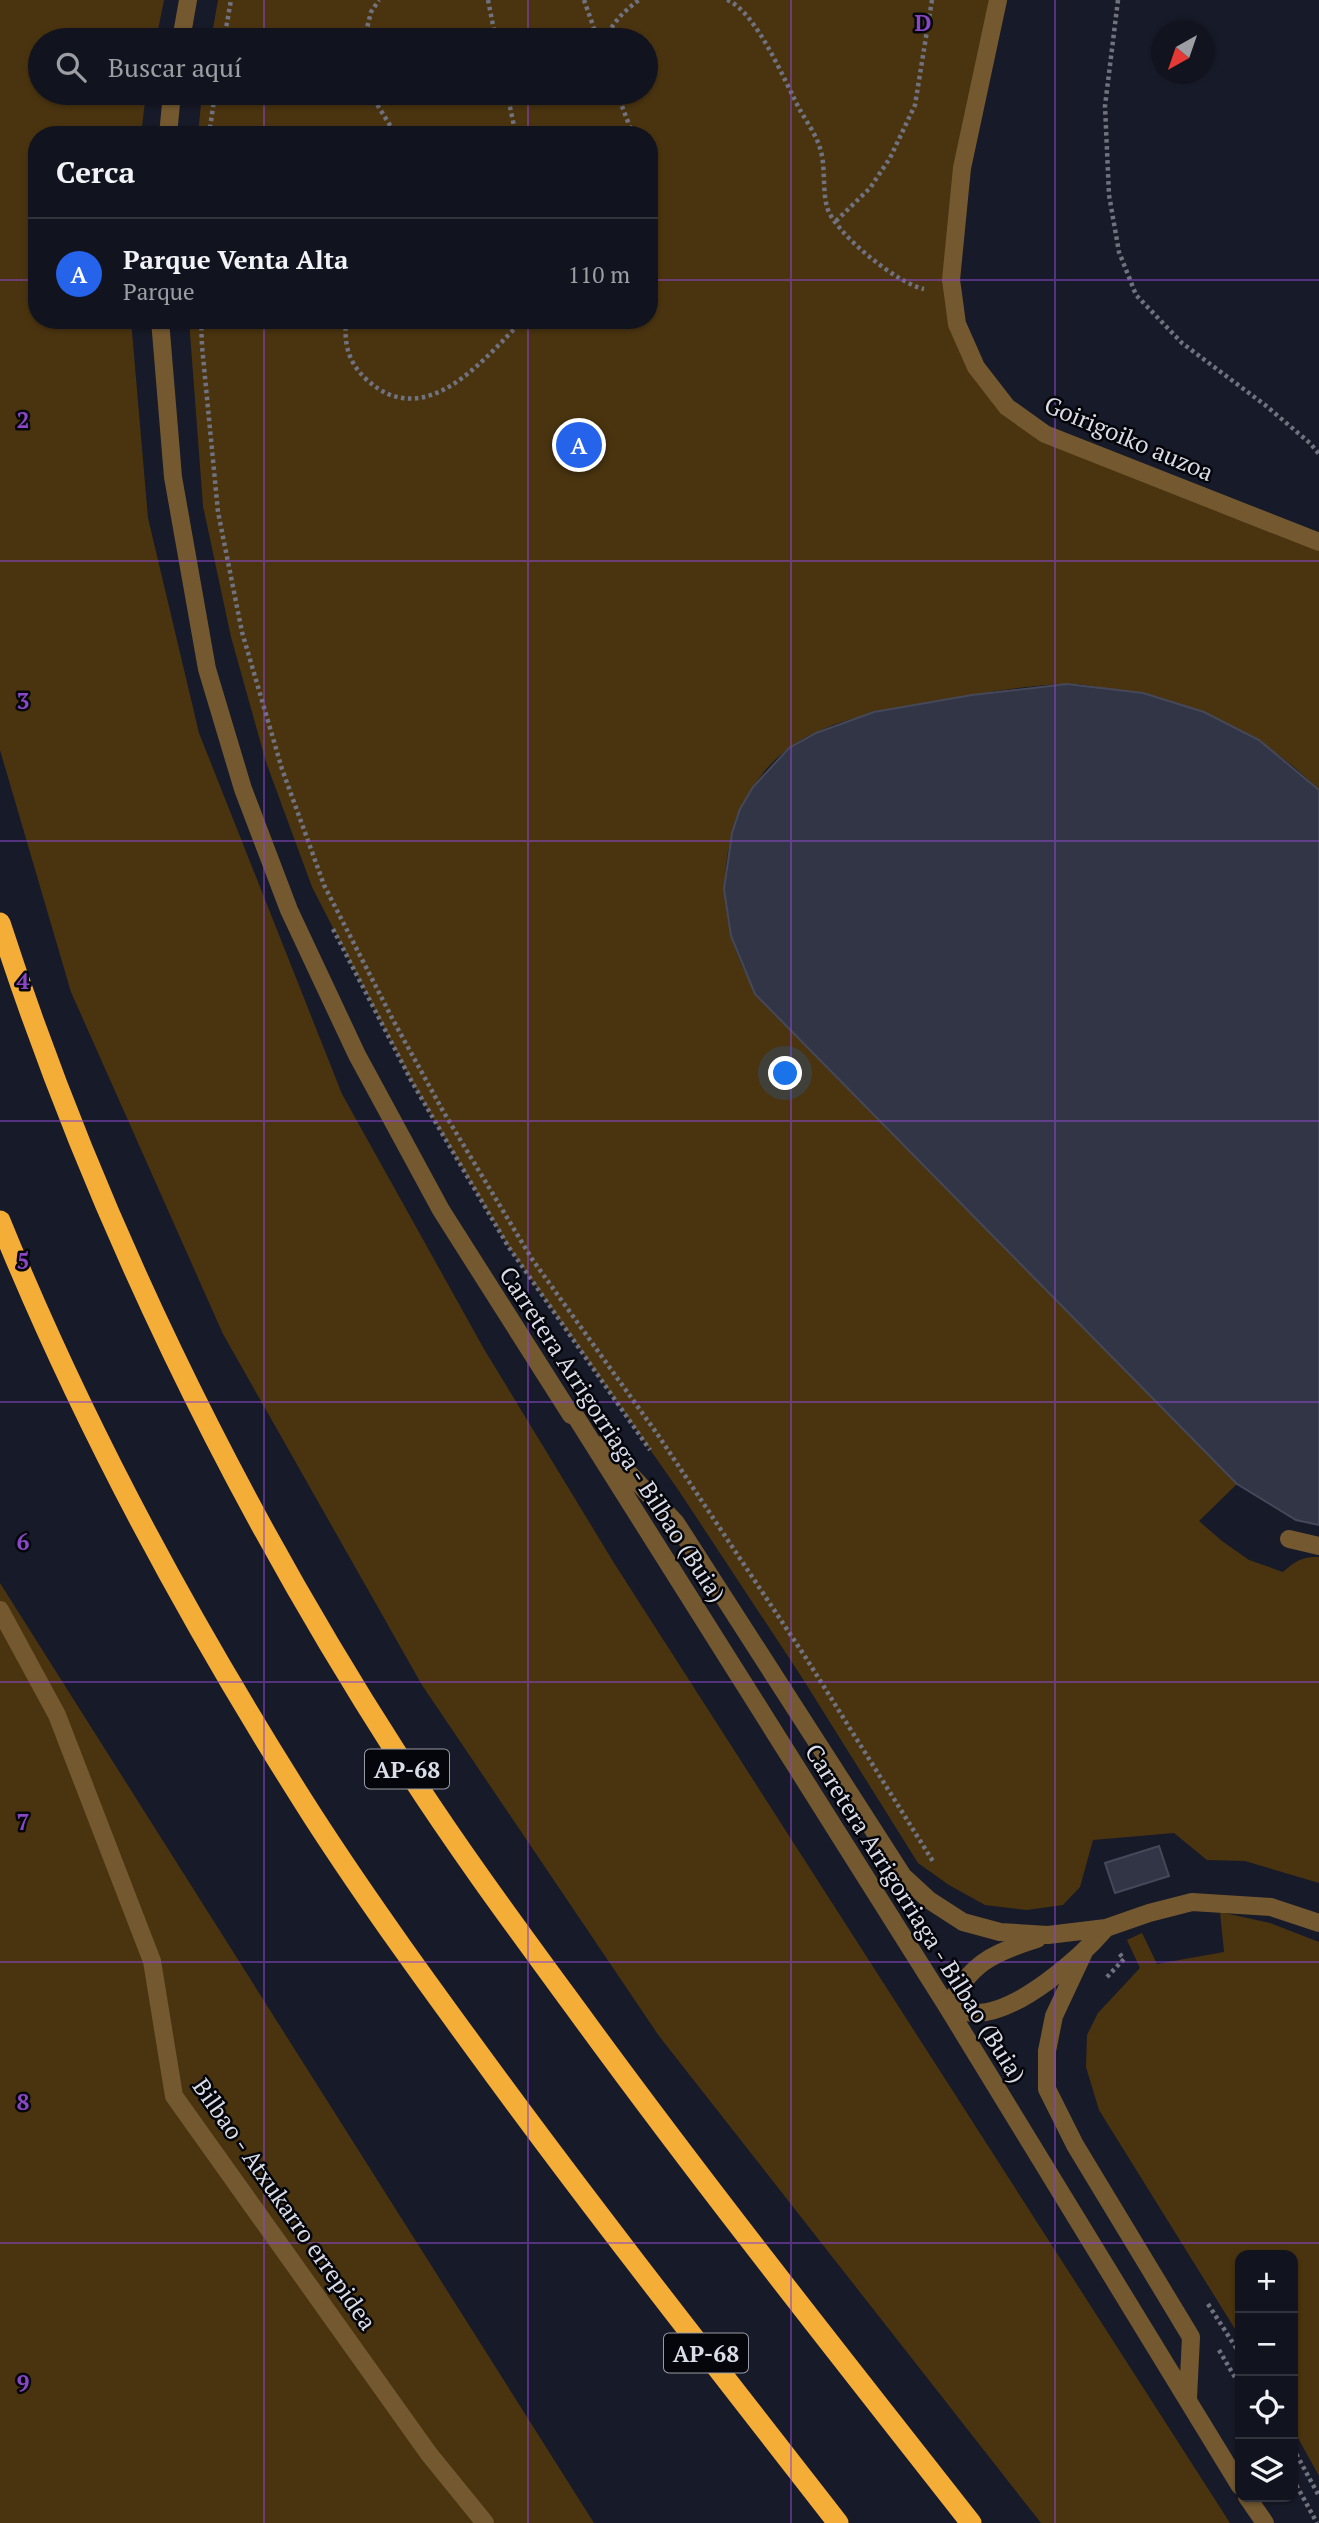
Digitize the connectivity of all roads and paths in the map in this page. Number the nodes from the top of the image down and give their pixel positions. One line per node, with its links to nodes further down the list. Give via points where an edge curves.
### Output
1 (188, 0): 11 (street)
2 (231, 0): 12 (path)
3 (379, 0): 13 (path)
4 (488, 0): 14 (path)
5 (584, 0): 15 (path)
6 (639, 0): 16 (path, via 623,11)
7 (727, 0): 27 (path, via 736,4 761,35 820,149 827,209)
8 (932, 0): 27 (path, via 915,105 870,188)
9 (999, 0): 28 (street, Goirigoiko auzoa, via 962,168)
10 (1118, 0): 33 (path, via 1105,106 1109,195 1119,252 1136,295 1182,343 1265,405)
11 (183, 28)
12 (226, 28)
13 (367, 28)
14 (494, 28)
15 (594, 28)
16 (612, 28)
17 (171, 105): 22 (street)
18 (213, 105): 23 (path)
19 (377, 105): 24 (path)
20 (510, 105): 25 (path)
21 (622, 105): 26 (path)
22 (169, 126)
23 (210, 126)
24 (390, 126)
25 (514, 126)
26 (630, 126)
27 (836, 221): 28 (path, via 848,238 885,269 915,287)
28 (953, 294): 34 (street, Goirigoiko auzoa, via 957,324 976,367 1007,407 1045,434)
29 (161, 329): 38 (street, Carretera Arrigorriaga - Bilbao (Buia), via 173,477 208,669 243,789 289,910 357,1055 441,1210)
30 (202, 329): 43 (path, via 218,512 242,632 282,769 324,886 443,1111 532,1259 806,1658)
31 (345, 329): 32 (path, via 344,341 356,370 376,389 403,398 426,398 456,383)
32 (513, 329)
33 (1319, 454)
34 (1319, 542)
35 (0, 923): 57 (highway, AP-68, via 39,1036 160,1325 252,1506 356,1688 510,1920 657,2120)
36 (330, 924): 39 (path, via 412,1082 508,1245)
37 (0, 1221): 56 (highway, AP-68, via 116,1474 221,1665 313,1817 425,1981 566,2172)
38 (576, 1417): 46 (street, via 676,1523 903,1876 963,1922 1000,1932); 48 (street, Carretera Arrigorriaga - Bilbao (Buia))
39 (656, 1458)
40 (1289, 1539): 41 (street)
41 (1319, 1546)
42 (0, 1610): 55 (street, Bilbao - Atxukarro errepidea, via 58,1714 152,1961 174,2096 429,2454)
43 (935, 1863)
44 (1319, 1923): 45 (street, via 1270,1908 1192,1902)
45 (1106, 1928): 46 (street); 47 (street)
46 (1048, 1935): 48 (street, via 1002,1950 975,1967)
47 (1083, 1952): 48 (street, via 1014,2003 977,2013); 49 (street, via 1054,2016 1046,2089 1192,2337)
48 (948, 2008): 49 (street, Carretera Arrigorriaga - Bilbao (Buia))
49 (1188, 2398): 51 (street, Carretera Arrigorriaga - Bilbao (Buia))
50 (1298, 2457): 53 (path)
51 (1235, 2478)
52 (1298, 2488): 59 (path)
53 (1319, 2496)
54 (1250, 2502): 58 (street)
55 (485, 2523)
56 (838, 2523)
57 (971, 2523)
58 (1265, 2523)
59 (1317, 2523)

